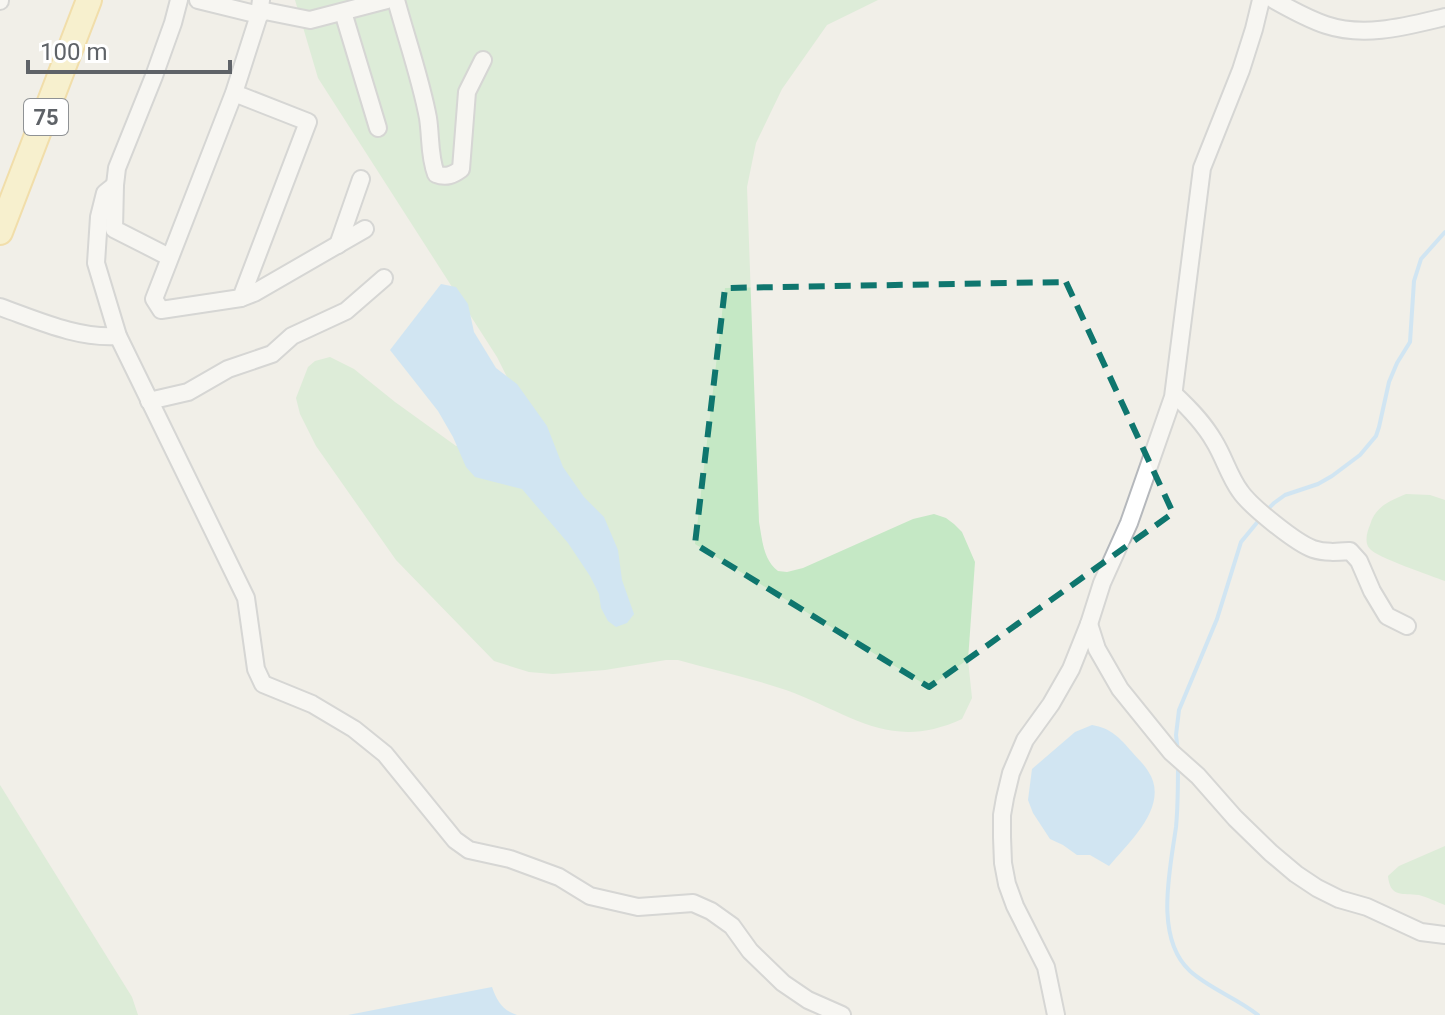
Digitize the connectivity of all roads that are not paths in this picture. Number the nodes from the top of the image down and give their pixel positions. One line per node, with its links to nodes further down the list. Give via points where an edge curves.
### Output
1 (89, 0): 16 (main road, 75)
2 (179, 0): 15 (street)
3 (198, 0): 9 (street)
4 (387, 0): 8 (street)
5 (396, 0): 11 (street, via 428,115 431,162 443,177 461,169 467,92)
6 (1261, 0): 25 (street, via 1241,70 1202,168)
7 (1274, 0): 10 (street, via 1327,25 1363,31)
8 (347, 7): 9 (street, via 310,20); 13 (street)
9 (260, 8): 12 (street)
10 (1445, 17)
11 (483, 60)
12 (234, 93): 20 (street); 22 (street, via 308,122)
13 (378, 128)
14 (361, 179): 19 (street)
15 (115, 185): 20 (street, via 114,229); 24 (street, via 105,193 99,217 96,263)
16 (6, 203): 18 (main road, 75)
17 (365, 229): 19 (street)
18 (0, 232)
19 (338, 245): 22 (street)
20 (169, 257): 22 (street, via 154,299 161,310)
21 (384, 278): 26 (street, via 346,311 292,336 272,354 228,369 188,392)
22 (241, 298)
23 (0, 307): 24 (street, via 103,338)
24 (118, 336): 26 (street)
25 (1174, 394): 27 (street); 28 (street, via 1196,414 1248,502 1311,549 1350,551 1387,616)
26 (149, 401): 30 (street, via 246,598 263,684 312,704 365,737 469,850 559,877 590,896 638,907 693,903 732,926 783,983)
27 (1089, 624): 29 (street, via 1120,689 1171,752 1271,853 1339,899 1421,932); 31 (street, via 1071,669 1025,740 1002,815 1007,884 1046,967)
28 (1407, 626)
29 (1445, 935)
30 (842, 1015)
31 (1056, 1015)

